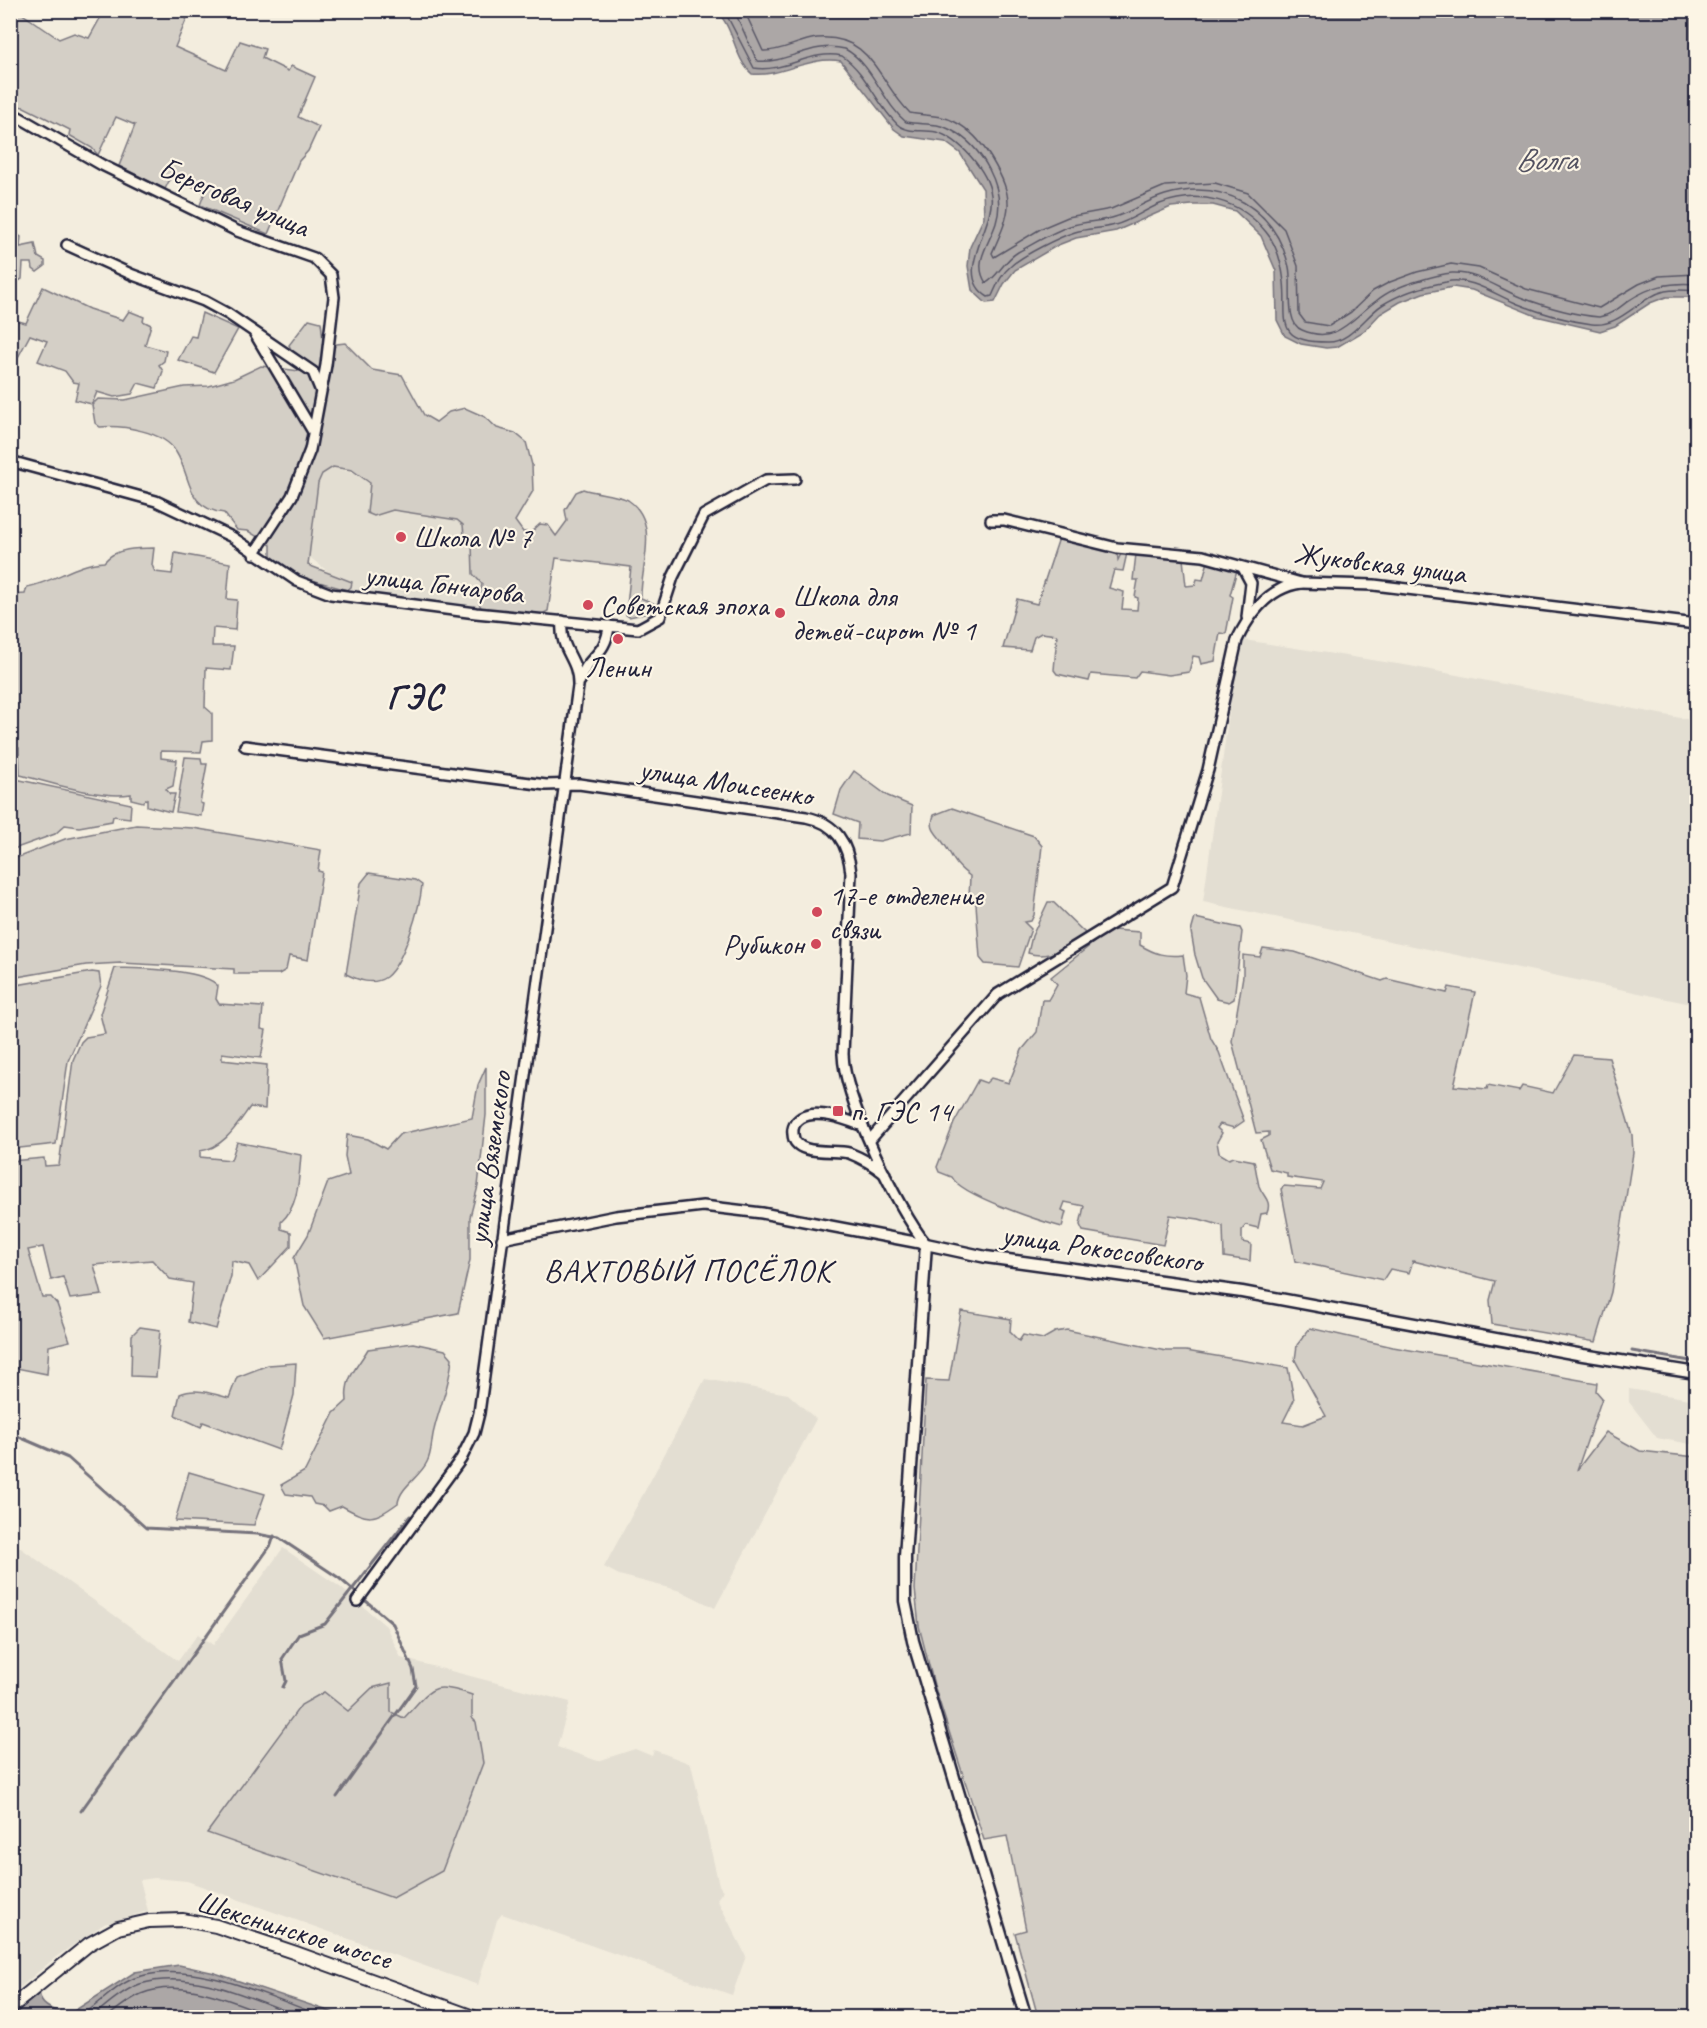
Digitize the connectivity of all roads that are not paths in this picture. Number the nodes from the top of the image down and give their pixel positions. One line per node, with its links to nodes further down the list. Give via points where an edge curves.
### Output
1 (10, 112): 4 (street, Береговая улица, via 133,180 243,234 309,255 324,266 333,281 334,297)
2 (67, 245): 3 (street, via 204,301)
3 (254, 332): 4 (street, via 313,372); 5 (street)
4 (320, 391): 5 (street, Береговая улица)
5 (312, 432): 9 (street, Береговая улица, via 310,450 291,496)
6 (10, 461): 9 (street, улица Гончарова, via 156,501 207,523)
7 (795, 479): 15 (street, улица Гончарова, via 766,480 704,515 672,578 660,617 638,628)
8 (991, 520): 10 (street, Жуковская улица, via 1117,548 1203,556)
9 (254, 554): 12 (street, улица Гончарова, via 297,581 331,594)
10 (1243, 568): 11 (street, Жуковская улица); 13 (street, via 1251,583)
11 (1301, 583): 13 (street, via 1271,595); 14 (street, Жуковская улица, via 1374,585)
12 (562, 621): 15 (street, улица Гончарова); 16 (street, via 561,642)
13 (1246, 621): 22 (street, via 1235,648 1212,754 1172,887 998,994)
14 (1696, 624)
15 (609, 626): 17 (street, via 606,644)
16 (569, 655): 17 (street, via 582,660); 18 (street, via 577,668)
17 (595, 657): 18 (street, via 584,669)
18 (578, 686): 20 (street, улица Вяземского)
19 (245, 746): 20 (street, улица Моисеенко, via 546,785)
20 (564, 784): 21 (street, улица Моисеенко, via 814,819 840,836 851,873 843,1063 848,1089); 24 (street, улица Вяземского)
21 (863, 1126): 22 (street, улица Моисеенко); 23 (street, via 813,1115 798,1120 792,1134 795,1143 803,1148 848,1153)
22 (870, 1140): 23 (street, улица Моисеенко)
23 (888, 1176): 25 (street, улица Моисеенко, via 909,1220)
24 (502, 1239): 25 (street, улица Рокоссовского, via 616,1216 703,1206); 27 (street, улица Вяземского, via 474,1433 455,1468)
25 (926, 1244): 26 (street, улица Рокоссовского, via 986,1257 1242,1292); 30 (street, via 904,1601 927,1691)
26 (1696, 1373)
27 (357, 1601)
28 (10, 2008): 29 (main road, Шекснинское шоссе, via 89,1944 118,1928 149,1921 183,1920 216,1926)
29 (477, 2018)
30 (1026, 2018)

